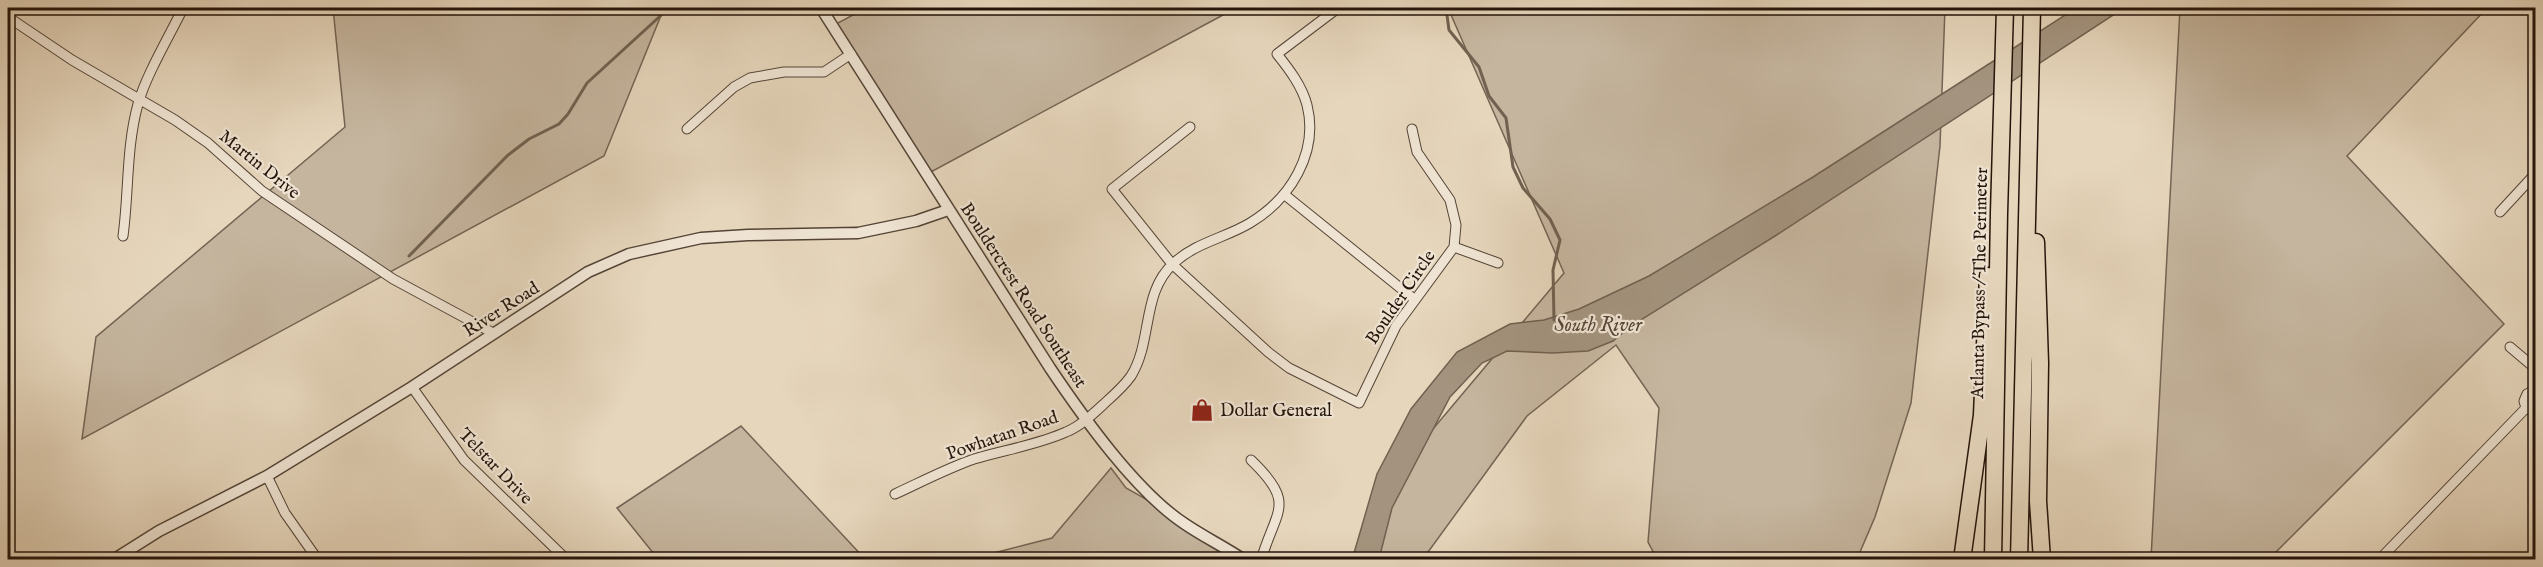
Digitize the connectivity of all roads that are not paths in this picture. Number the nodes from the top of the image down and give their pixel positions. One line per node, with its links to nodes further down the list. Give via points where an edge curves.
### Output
1 (183, 8): 9 (street)
2 (821, 8): 7 (street, Bouldercrest Road Southeast)
3 (1338, 8): 14 (street, via 1277,54 1301,89 1309,125 1302,163)
4 (2005, 8): 17 (highway, Atlanta Bypass / The Perimeter)
5 (2032, 9): 8 (highway)
6 (8, 17): 9 (street, Martin Drive)
7 (851, 54): 11 (street, via 824,72 784,72 750,78 734,87); 15 (street, Bouldercrest Road Southeast)
8 (2030, 88): 40 (highway); 41 (highway, via 2040,363 2038,501)
9 (139, 101): 18 (street, via 127,164 128,204); 23 (street, Martin Drive, via 208,143 262,191 393,279)
10 (1190, 127): 21 (street, via 1112,189)
11 (687, 129)
12 (1412, 129): 19 (street, Boulder Circle, via 1417,152 1450,200 1456,225)
13 (2535, 173): 16 (street)
14 (1286, 195): 21 (street, via 1247,225 1188,251); 22 (street)
15 (948, 210): 23 (street, River Road, via 858,234 748,235 665,244 588,272); 29 (street, Bouldercrest Road Southeast)
16 (2500, 212)
17 (1999, 213): 38 (highway, via 1988,278 1981,425); 39 (highway, Atlanta Bypass / The Perimeter)
18 (123, 236)
19 (1454, 247): 20 (street); 22 (street, Boulder Circle)
20 (1498, 263)
21 (1172, 264): 22 (street, Boulder Circle, via 1289,368 1359,403 1384,348); 29 (street, Powhatan Road, via 1160,279 1151,303 1142,349 1132,374)
22 (1414, 299)
23 (493, 333): 26 (street, River Road)
24 (2510, 347): 25 (street)
25 (2535, 369)
26 (412, 387): 31 (street, River Road); 35 (street, Telstar Drive, via 464,460)
27 (2535, 389): 28 (street, via 2525,397)
28 (2531, 411): 42 (street)
29 (1085, 420): 32 (street, Powhatan Road, via 1068,432 971,460); 36 (street, Bouldercrest Road Southeast, via 1142,485 1184,524)
30 (1251, 460): 37 (street, via 1280,494 1279,514)
31 (267, 476): 33 (street, River Road, via 159,531); 34 (street, via 285,513)
32 (895, 494)
33 (113, 560)
34 (318, 560)
35 (567, 560)
36 (1244, 560)
37 (1261, 560)
38 (1962, 560)
39 (1994, 560)
40 (2019, 560)
41 (2042, 560)
42 (2379, 560)

